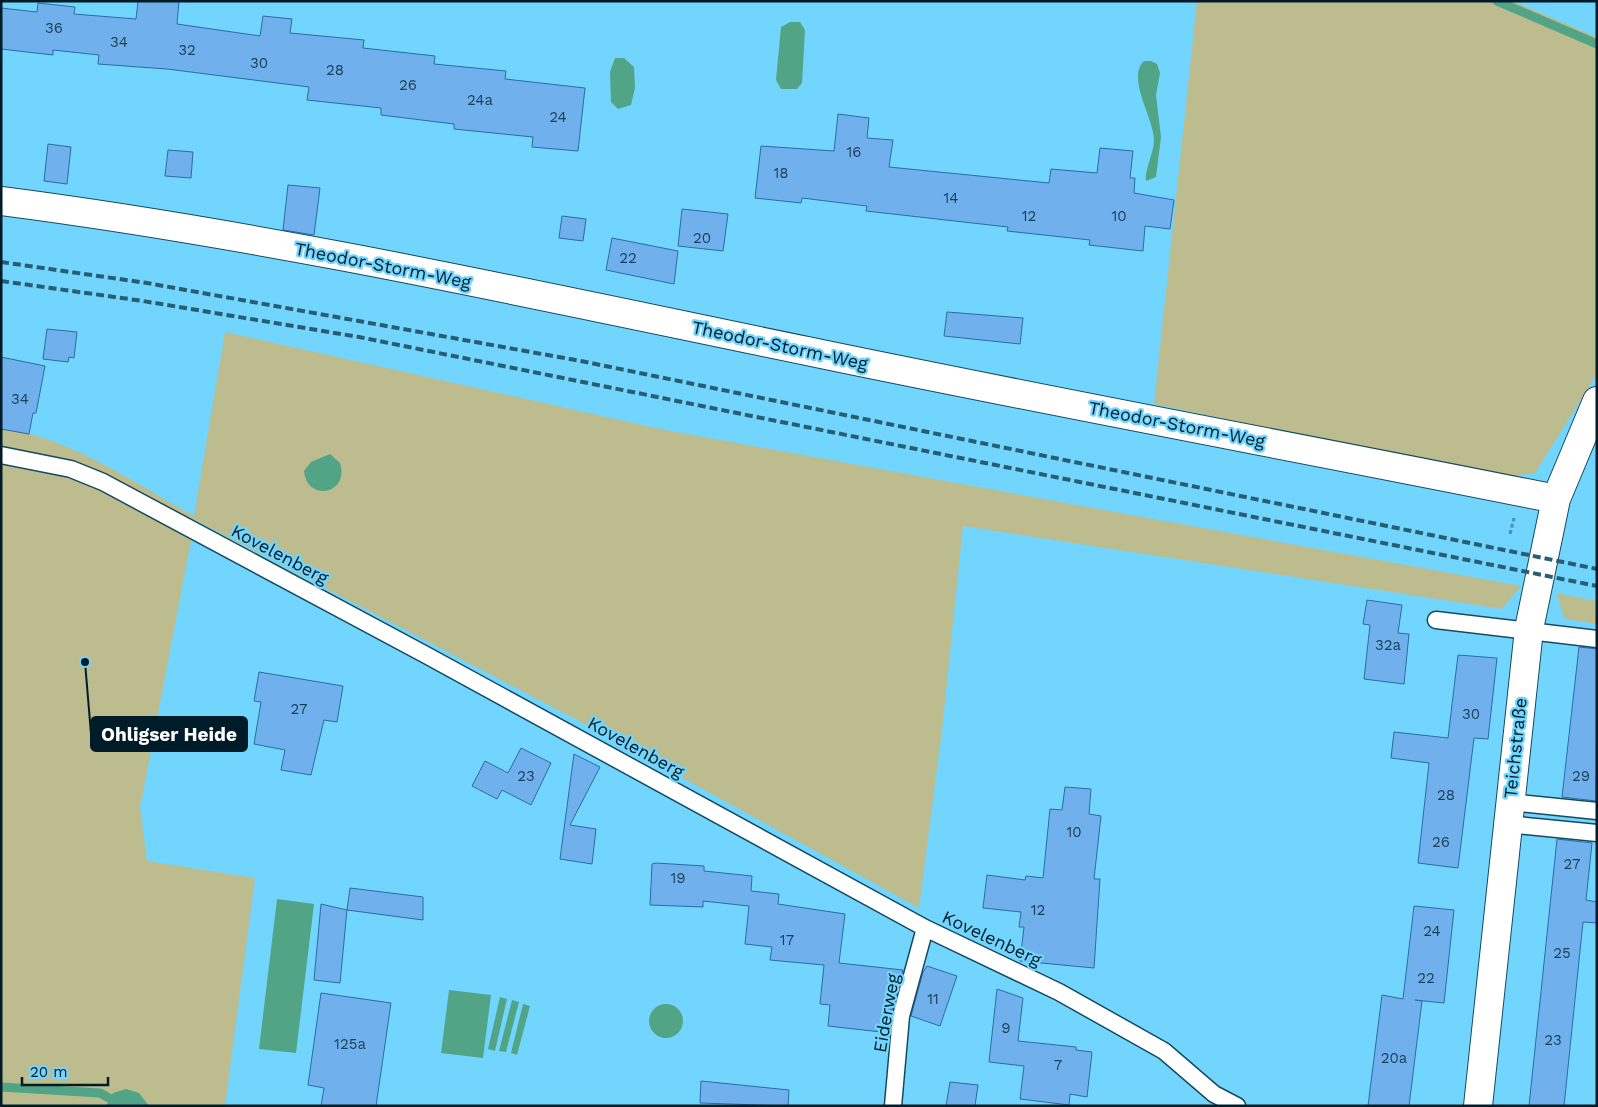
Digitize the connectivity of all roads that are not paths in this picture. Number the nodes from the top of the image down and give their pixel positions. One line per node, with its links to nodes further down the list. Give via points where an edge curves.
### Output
1 (1, 201): 4 (street, Theodor-Storm-Weg, via 334,255)
2 (1597, 401): 4 (street, Teichstraße)
3 (1, 455): 11 (lane, Kovelenberg, via 71,469 103,482 426,654)
4 (1556, 499): 6 (street, Teichstraße)
5 (1436, 620): 6 (lane)
6 (1529, 629): 7 (lane); 9 (street, Teichstraße)
7 (1597, 639)
8 (1597, 811): 9 (lane)
9 (1508, 813): 10 (lane); 14 (street, Teichstraße)
10 (1597, 833)
11 (925, 928): 12 (lane, Eiderweg, via 901,1016); 13 (lane, Kovelenberg, via 1059,992 1164,1052 1214,1094)
12 (892, 1106)
13 (1236, 1106)
14 (1478, 1106)

